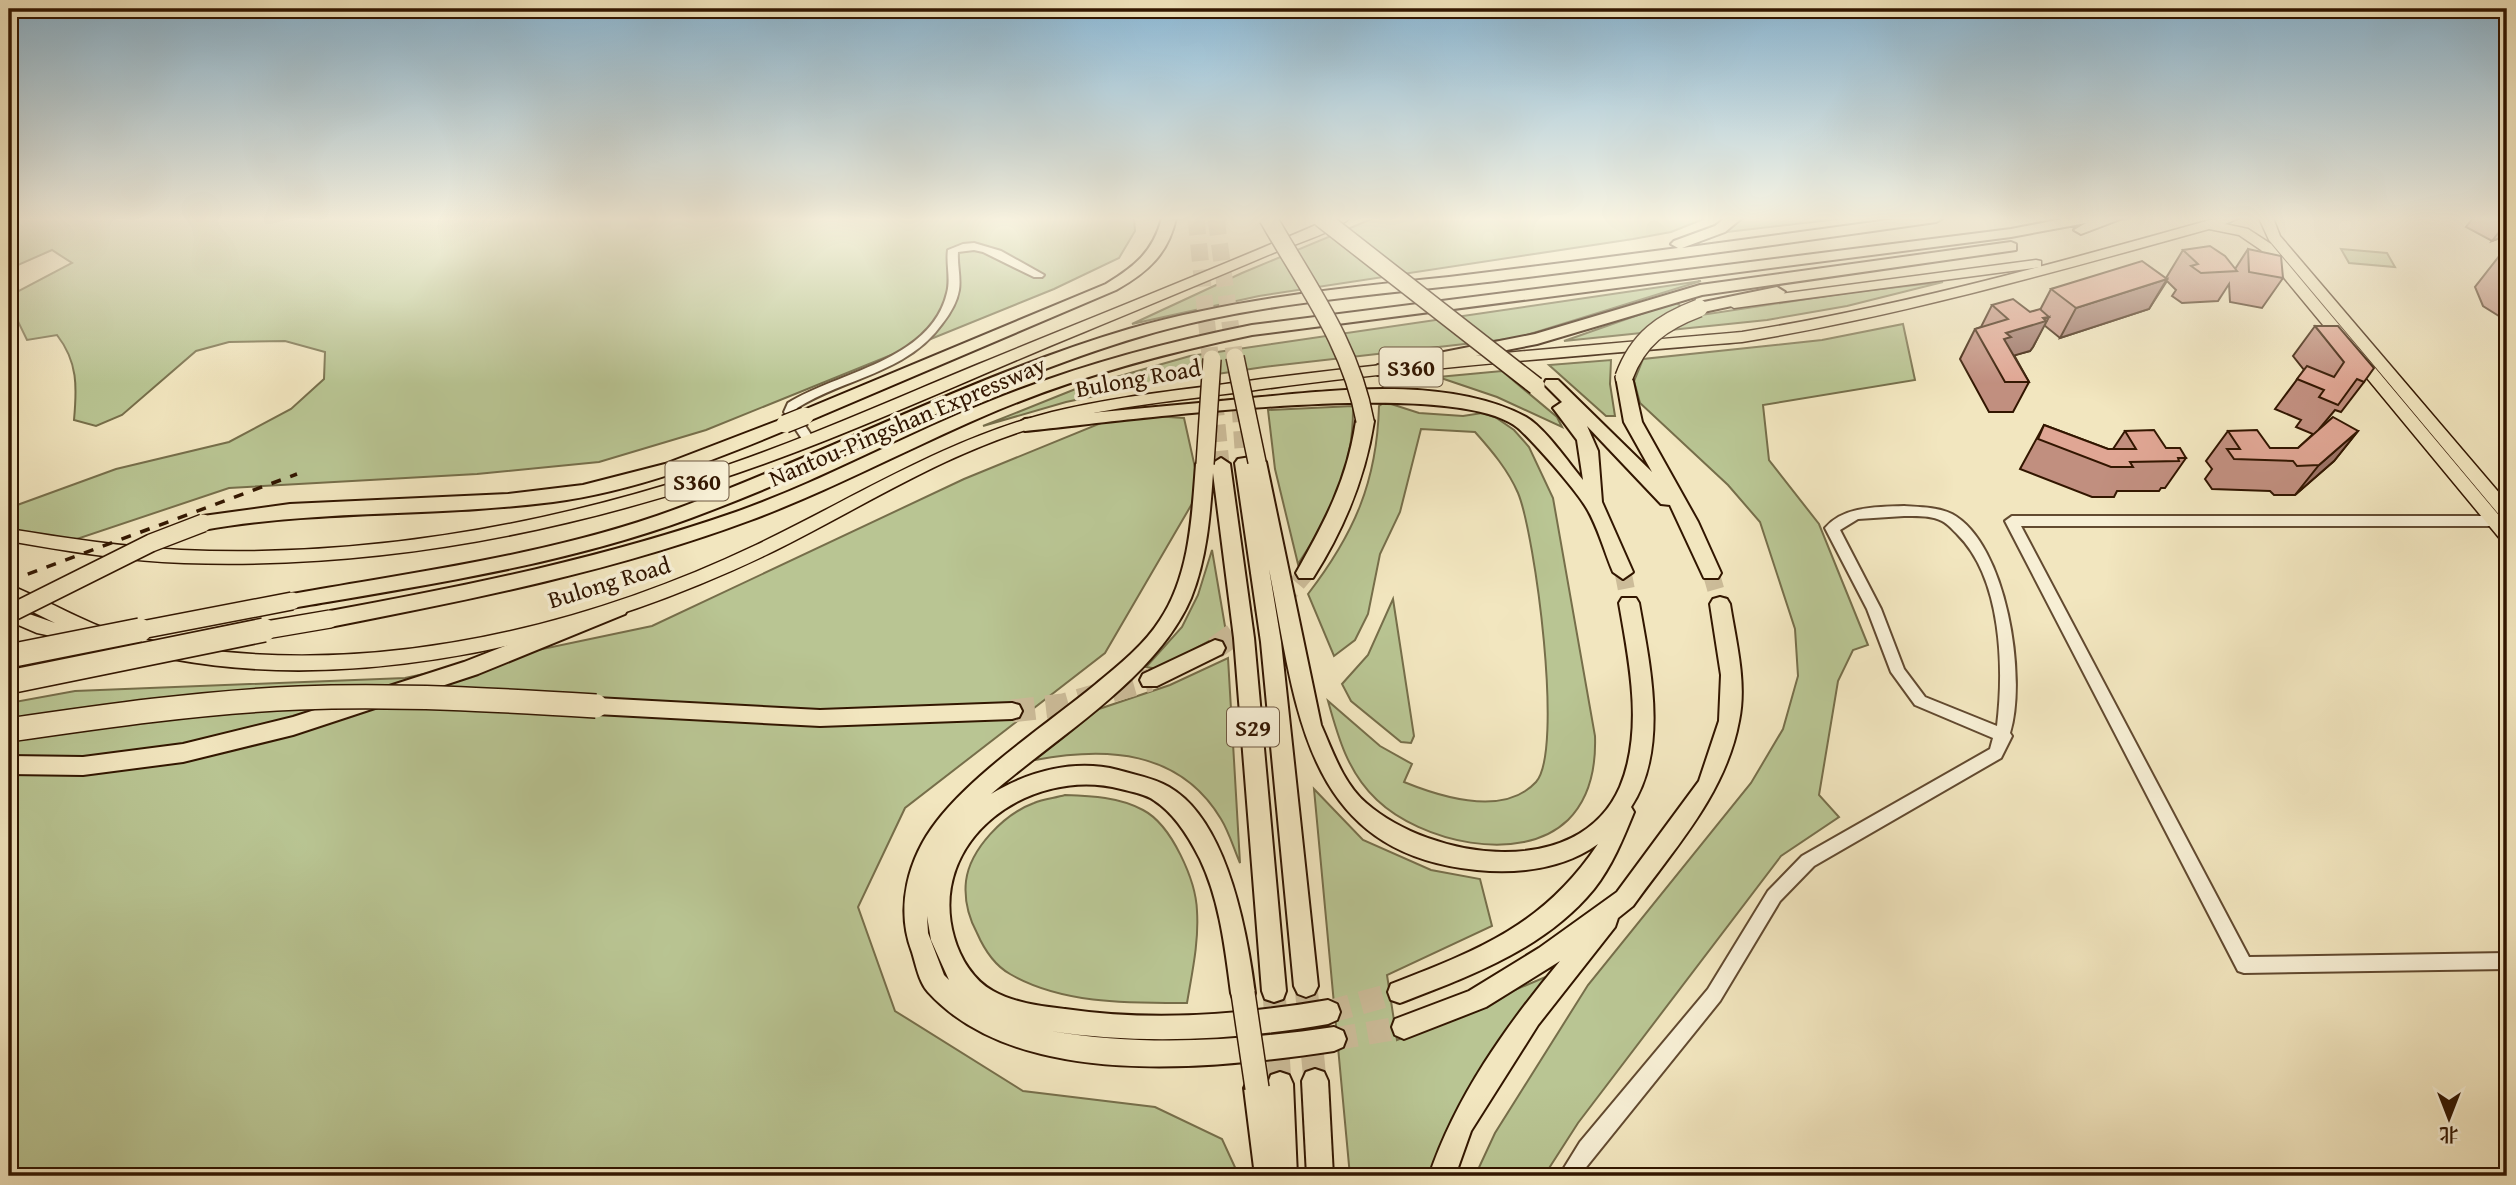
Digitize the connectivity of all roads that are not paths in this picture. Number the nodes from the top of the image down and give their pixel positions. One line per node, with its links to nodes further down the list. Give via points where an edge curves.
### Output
1 (955, 273): 22 (street, via 952,297 921,341 867,373 792,405 790,412)
2 (1034, 273): 15 (street)
3 (1133, 273): 38 (highway, bridge, via 664,472 585,492 255,512 203,523 151,543)
4 (1212, 273): 22 (main road, S360)
5 (1300, 273): 31 (highway, bridge, via 1348,356 1365,421 1347,496)
6 (1395, 273): 20 (highway, bridge)
7 (1406, 273): 20 (highway)
8 (1512, 273): 34 (highway, Nantou-Pingshan Expressway, via 1244,307 1183,320 1070,356 678,515 461,571)
9 (1696, 273): 43 (highway, Nantou-Pingshan Expressway, bridge, via 1252,330 1190,342 995,406 800,494 579,568)
10 (1821, 273): 19 (highway, via 1700,290 1537,340)
11 (1876, 273): 16 (highway)
12 (1960, 273): 16 (main road)
13 (2036, 273): 19 (main road, Bulong Road / S360, via 1806,328)
14 (2296, 273): 26 (main road)
15 (1038, 275)
16 (1699, 308): 27 (highway, bridge, via 1652,329 1639,343 1624,377 1633,422)
17 (1236, 356): 23 (highway, bridge)
18 (1212, 359): 24 (highway, bridge)
19 (1378, 370): 21 (main road, Bulong Road / S360, via 1120,403)
20 (1544, 385): 25 (highway, via 1592,452); 27 (highway, via 1609,437)
21 (1025, 425): 25 (highway, via 1298,400 1392,396 1461,401 1523,423); 37 (main road, Bulong Road / S360, via 949,455 734,563)
22 (808, 439): 28 (main road, S360, via 652,495 422,544 269,556 184,555 46,543)
23 (1251, 463): 48 (highway, via 1311,725 1338,783 1363,814 1417,849 1474,862 1508,863 1577,845 1601,830); 51 (highway, S29)
24 (1213, 464): 52 (highway, S29, via 1244,638); 56 (highway, via 1194,569 1171,620 1132,665 975,793 942,830 923,866 913,906 918,946 938,985 978,1021 1036,1041 1087,1050 1191,1055)
25 (1593, 502): 30 (highway)
26 (2503, 518): 29 (main road); 50 (street, via 2012,521 2244,965)
27 (1689, 522): 32 (highway)
28 (9, 535)
29 (2507, 536)
30 (1623, 572)
31 (1306, 573)
32 (1711, 573)
33 (9, 593): 39 (main road, Bulong Road / S360, via 77,625)
34 (292, 601): 41 (highway, bridge)
35 (1629, 603): 48 (highway, via 1643,736)
36 (1720, 604): 49 (highway, via 1731,676 1729,721 1721,747 1708,785)
37 (618, 609): 39 (main road, Bulong Road / S360, via 439,652 359,660 277,662 199,657); 47 (highway, via 446,677 281,729 183,753 96,764)
38 (9, 614): 39 (main road, via 37,626)
39 (132, 644)
40 (1215, 648): 42 (highway)
41 (9, 656)
42 (1150, 680)
43 (9, 682)
44 (1012, 711): 45 (highway, bridge, via 820,718 442,697 299,698 123,713)
45 (9, 730)
46 (2004, 736): 46 (street, via 1920,701 1898,672 1874,609 1832,528 1855,515 1913,511 1948,517 1970,538 1989,576 2007,641 2010,695); 63 (street, via 1996,753 1808,861 1774,897 1714,995)
47 (9, 765)
48 (1630, 791): 53 (highway, via 1605,854 1561,908 1488,958)
49 (1625, 899): 55 (highway, via 1547,956 1477,999); 62 (highway, via 1529,1017 1461,1124)
50 (2507, 961)
51 (1306, 986)
52 (1274, 991)
53 (1400, 992)
54 (1328, 1012): 58 (highway, bridge, via 1185,1030 1125,1029 1037,1017 984,998 953,968 939,926 940,880 954,845 982,811 1023,784 1064,774 1111,775 1162,793 1196,831 1218,872 1243,993)
55 (1404, 1027)
56 (1334, 1039)
57 (1315, 1081): 61 (highway)
58 (1268, 1086): 59 (highway); 60 (highway)
59 (1268, 1176)
60 (1284, 1176)
61 (1320, 1176)
62 (1442, 1176)
63 (1568, 1176)

